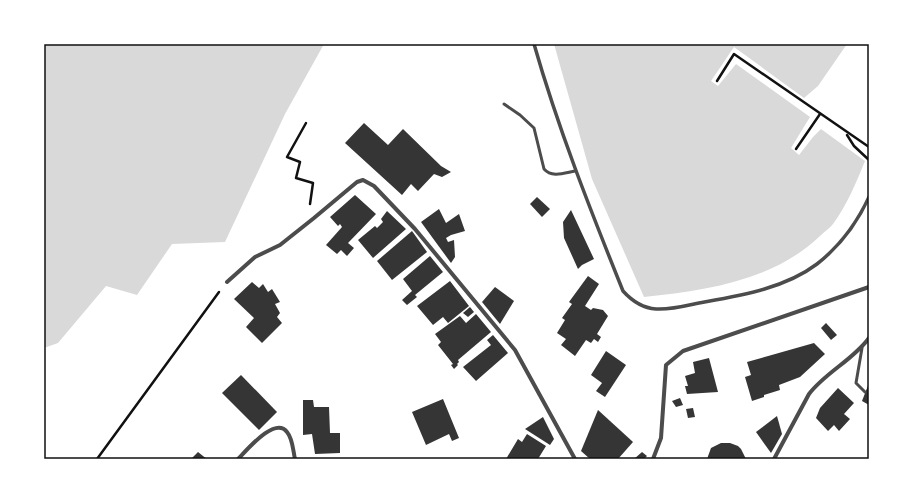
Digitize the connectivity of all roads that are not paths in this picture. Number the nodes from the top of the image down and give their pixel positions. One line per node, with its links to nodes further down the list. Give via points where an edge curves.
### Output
1 (534, 44): 3 (street)
2 (504, 104): 3 (lane, via 534,128 544,169 548,173 554,175)
3 (575, 171): 4 (street, via 623,291 637,304 657,309 747,294 766,289 800,274 822,259 854,226)
4 (869, 197)
5 (226, 282): 12 (street, via 255,257 280,245 356,182 369,182 425,239 515,350)
6 (869, 287): 13 (street, via 683,351 675,356 666,365 661,438)
7 (869, 338): 8 (street)
8 (862, 348): 9 (lane, via 856,383); 14 (street, via 816,385)
9 (865, 392)
10 (238, 459): 11 (street, via 266,432 278,428 288,432)
11 (295, 459)
12 (575, 459)
13 (653, 459)
14 (774, 459)

